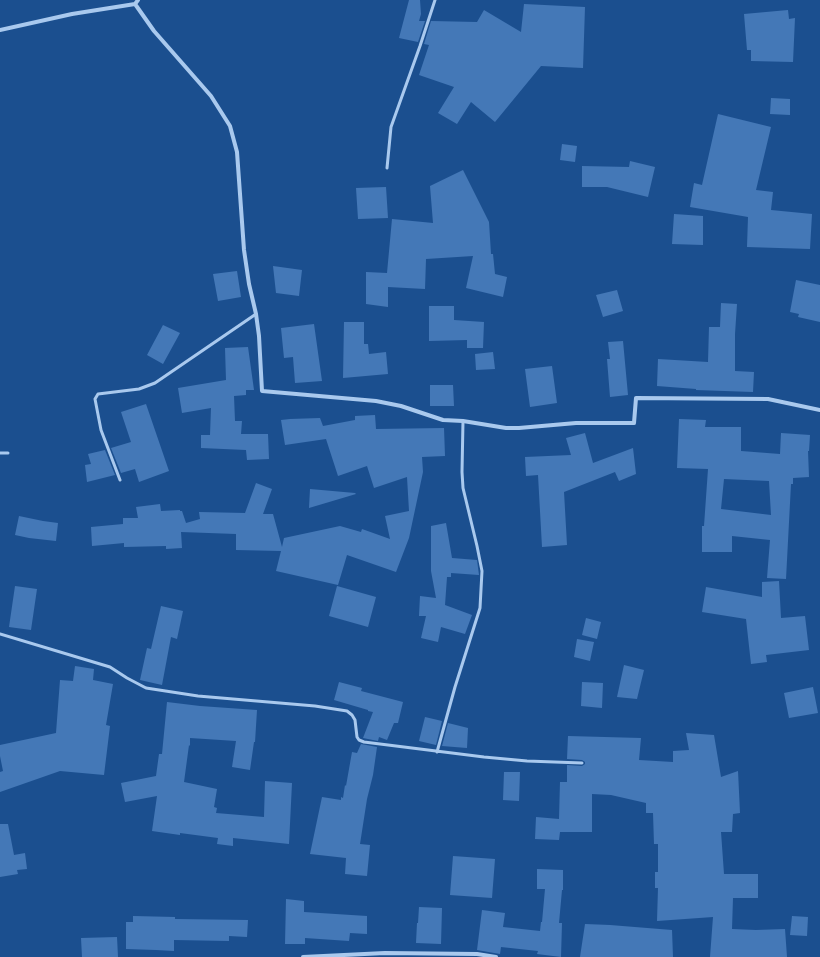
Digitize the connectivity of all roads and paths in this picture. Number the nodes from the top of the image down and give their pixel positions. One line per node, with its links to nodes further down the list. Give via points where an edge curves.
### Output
1 (138, 0): 3 (street)
2 (435, 0): 5 (lane, via 391,127)
3 (136, 4): 4 (street, via 72,14); 6 (street, via 154,31 211,96 230,126 237,152 244,250)
4 (0, 30)
5 (387, 168)
6 (256, 314): 8 (street, via 262,391 376,401 401,406 443,420); 11 (lane, via 155,383 139,390 98,394 95,399 101,430)
7 (820, 410): 8 (street, via 768,399 636,398 634,423 576,423 506,428)
8 (462, 421): 13 (lane, via 463,488 482,570 480,608)
9 (0, 453): 10 (lane)
10 (8, 453)
11 (120, 480)
12 (0, 634): 13 (lane, via 110,667 146,688 198,696 347,711 355,720 359,740)
13 (437, 752): 14 (lane)
14 (582, 764)
15 (303, 957): 16 (street, via 385,953 477,954)
16 (496, 957)

